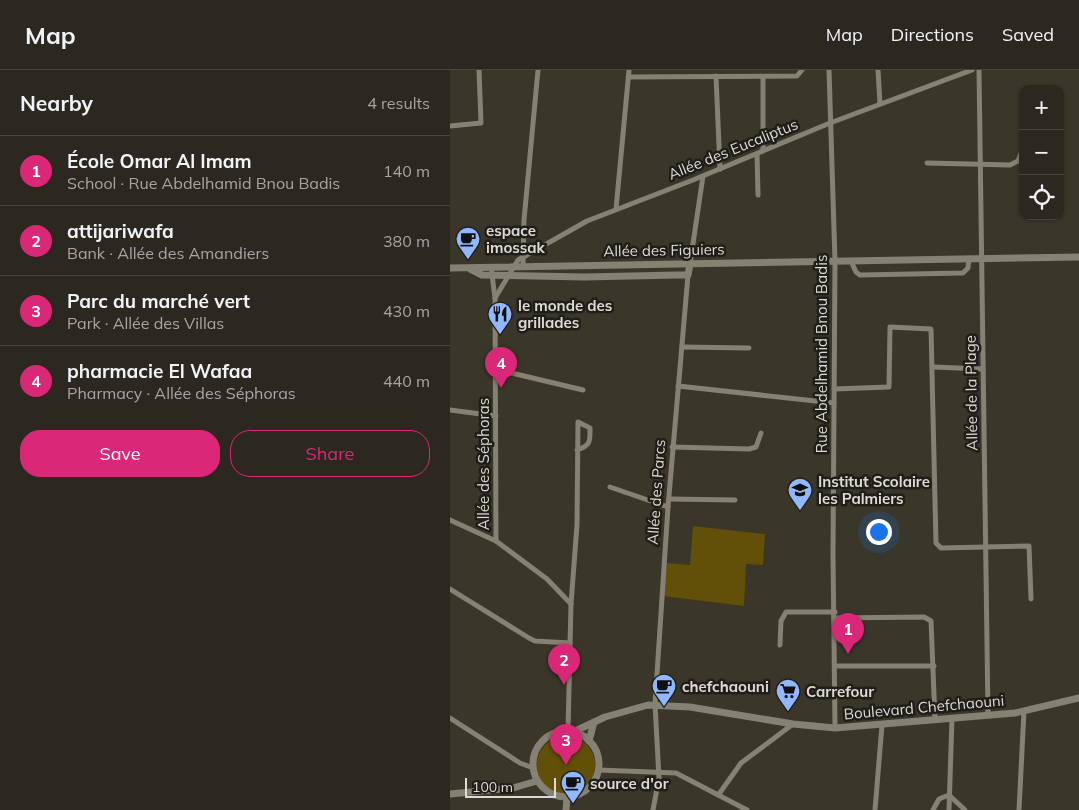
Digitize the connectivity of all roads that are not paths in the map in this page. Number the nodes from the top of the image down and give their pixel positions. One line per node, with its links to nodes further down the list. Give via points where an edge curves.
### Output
1 (479, 70): 16 (street, via 481,124)
2 (538, 70): 26 (street)
3 (629, 70): 12 (street)
4 (661, 70): 13 (street)
5 (802, 70): 11 (street, via 797,76)
6 (829, 70): 15 (street, Rue Abdelhamid Bnou Badis)
7 (878, 70): 14 (street)
8 (972, 70): 14 (street, Allée des Eucaliptus)
9 (979, 70): 21 (street, Allée de la Plage)
10 (716, 76): 11 (street); 13 (street); 22 (street)
11 (763, 76): 17 (street)
12 (628, 77): 13 (street); 25 (street)
13 (661, 77)
14 (880, 104): 15 (street, Allée des Eucaliptus)
15 (830, 123): 17 (street, Allée des Eucaliptus); 30 (street, Rue Abdelhamid Bnou Badis)
16 (450, 126)
17 (763, 151): 18 (street, Allée des Eucaliptus)
18 (757, 154): 22 (street, Allée des Eucaliptus); 24 (street)
19 (1019, 156): 21 (street, via 1014,164)
20 (928, 163): 21 (street)
21 (980, 163): 29 (street, Allée de la Plage)
22 (720, 168): 23 (street, Allée des Eucaliptus)
23 (703, 176): 25 (street, Allée des Eucaliptus); 32 (street, Allée des Parcs)
24 (758, 195)
25 (616, 209): 26 (street, Allée des Eucaliptus, via 572,228)
26 (523, 256): 34 (street, Allée des Eucaliptus); 35 (street)
27 (1079, 257): 29 (street, Allée des Figuiers)
28 (969, 258): 29 (street, Allée des Figuiers); 31 (street, Allée des Figuiers); 31 (street, via 968,268 963,273 912,275 860,275)
29 (982, 258): 46 (street, Allée de la Plage)
30 (835, 261): 31 (street, Allée des Figuiers); 32 (street, Allée des Figuiers); 48 (street, Rue Abdelhamid Bnou Badis)
31 (852, 261)
32 (690, 264): 35 (street, Allée des Figuiers); 40 (street, Allée des Parcs)
33 (491, 267): 34 (street, Allée des Figuiers); 37 (street, Allée des Figuiers, via 478,266); 38 (street, Allée des Séphoras)
34 (512, 267): 35 (street, Allée des Figuiers); 39 (street)
35 (523, 267)
36 (450, 268): 37 (street)
37 (470, 270): 38 (street, Allée des Figuiers, via 477,275)
38 (491, 275): 39 (street, Allée des Figuiers); 41 (street, Allée des Séphoras)
39 (510, 275): 40 (street, Allée des Figuiers); 41 (street)
40 (688, 275): 42 (street, Allée des Parcs)
41 (495, 298): 45 (street, Allée des Séphoras)
42 (682, 347): 43 (street); 47 (street, Allée des Parcs)
43 (749, 348)
44 (933, 368): 46 (street); 48 (street, via 930,329 890,327 889,387); 62 (street, via 936,543 941,548)
45 (495, 369): 49 (street); 52 (street, Allée des Séphoras)
46 (983, 369): 62 (street, Allée de la Plage)
47 (678, 386): 50 (street); 54 (street, Allée des Parcs)
48 (834, 389): 50 (street, Rue Abdelhamid Bnou Badis)
49 (583, 390)
50 (834, 403): 66 (street, Rue Abdelhamid Bnou Badis)
51 (450, 410): 52 (street)
52 (496, 416): 61 (street, Allée des Séphoras)
53 (761, 433): 54 (street, via 756,447 749,449)
54 (672, 447): 57 (street, Allée des Parcs)
55 (577, 450): 55 (street, via 577,441 578,422 590,428 590,443); 65 (street, via 577,525)
56 (610, 487): 59 (street)
57 (669, 498): 58 (street); 59 (street, Allée des Parcs)
58 (735, 500)
59 (668, 507): 72 (street, Allée des Parcs)
60 (450, 520): 61 (street)
61 (496, 541): 65 (street, via 547,579)
62 (985, 547): 64 (street, via 1029,546); 74 (street, Allée de la Plage)
63 (450, 589): 67 (street, via 529,638)
64 (1030, 599)
65 (571, 604): 67 (street)
66 (834, 615): 68 (street, via 786,612 781,621); 69 (street, Rue Abdelhamid Bnou Badis); 70 (street, via 927,618 933,626)
67 (570, 643): 82 (street)
68 (780, 645)
69 (835, 666): 70 (street); 81 (street, Rue Abdelhamid Bnou Badis)
70 (934, 666): 77 (street)
71 (1079, 698): 73 (street, Boulevard Chefchaouni)
72 (655, 704): 78 (street, Boulevard Chefchaouni, via 617,712); 79 (street, Boulevard Chefchaouni); 86 (street, Allée des Parcs)
73 (1024, 712): 74 (street, Boulevard Chefchaouni); 99 (street)
74 (988, 715): 76 (street, Boulevard Chefchaouni)
75 (450, 718): 84 (street)
76 (952, 718): 77 (street, Boulevard Chefchaouni); 90 (street)
77 (935, 719): 80 (street, Boulevard Chefchaouni)
78 (594, 722): 82 (street, Boulevard Chefchaouni); 83 (street)
79 (793, 724): 81 (street, Boulevard Chefchaouni); 89 (street, via 741,763)
80 (882, 726): 81 (street, Boulevard Chefchaouni); 95 (street)
81 (836, 728)
82 (571, 731): 83 (street); 84 (street, via 550,735 542,741 536,749)
83 (589, 741): 85 (street, via 598,754)
84 (533, 768): 87 (street)
85 (599, 770): 86 (street); 91 (street, via 584,792)
86 (659, 770): 89 (street, via 676,773); 93 (street, Allée des Parcs)
87 (537, 781): 88 (street, via 513,788); 91 (street, via 555,796)
88 (450, 794)
89 (719, 794): 94 (street)
90 (949, 795): 96 (street, via 939,799); 97 (street); 98 (street)
91 (567, 797): 92 (street)
92 (566, 810)
93 (653, 810)
94 (747, 810)
95 (875, 810)
96 (933, 810)
97 (949, 810)
98 (965, 810)
99 (1019, 810)

